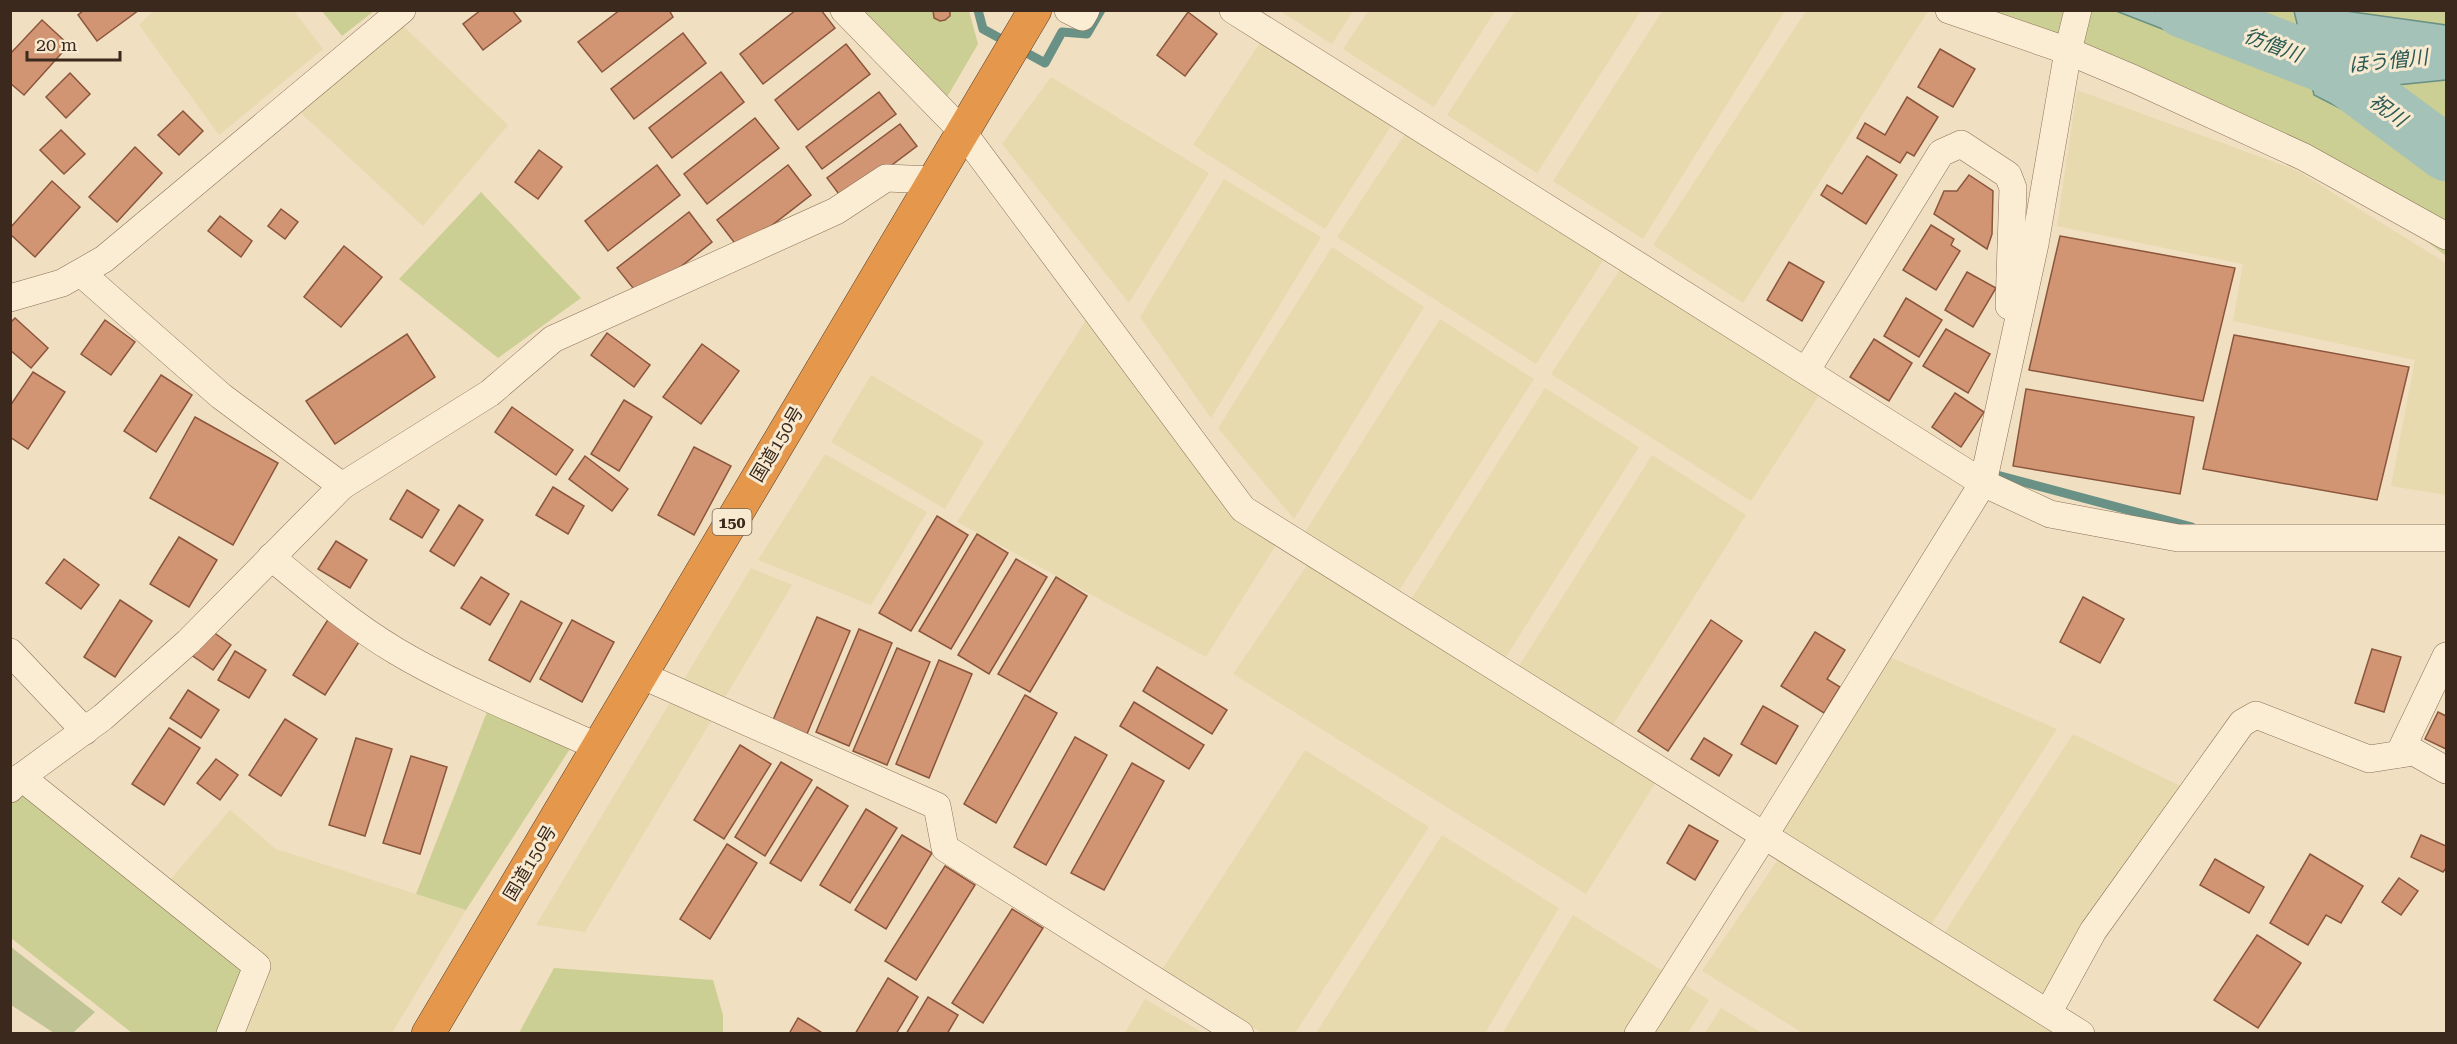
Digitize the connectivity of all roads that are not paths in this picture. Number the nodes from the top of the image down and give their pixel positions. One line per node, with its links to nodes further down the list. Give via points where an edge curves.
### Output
1 (402, 10): 13 (street, via 104,259)
2 (844, 10): 10 (street)
3 (1035, 10): 10 (highway, 国道150号 / 150)
4 (1068, 10): 5 (street, via 1082,17)
5 (1086, 10)
6 (1233, 10): 16 (street)
7 (1949, 10): 9 (street)
8 (2078, 10): 9 (street)
9 (2068, 51): 12 (street, via 2304,157); 15 (street)
10 (962, 131): 11 (highway, 国道150号 / 150); 29 (street, via 1243,509)
11 (933, 180): 18 (street, via 886,178 836,211 553,339 490,393); 23 (highway, 国道150号 / 150)
12 (2446, 236)
13 (81, 273): 14 (street, via 62,283); 18 (street, via 221,396)
14 (10, 298)
15 (2015, 336): 16 (street, via 2009,310 2013,188 2008,175 1961,144 1941,153); 17 (street)
16 (1810, 364): 17 (street)
17 (1985, 473): 19 (street, via 2050,514 2178,538); 29 (street)
18 (342, 486): 20 (street)
19 (2446, 538)
20 (271, 557): 24 (street, via 188,642); 25 (street, via 339,613 396,651)
21 (10, 652): 24 (street)
22 (2446, 656): 26 (street)
23 (641, 675): 25 (highway, 国道150号 / 150); 33 (street, via 937,806 945,848)
24 (85, 731): 28 (street)
25 (598, 747): 32 (highway, 国道150号 / 150)
26 (2399, 754): 27 (street, via 2414,752); 30 (street, via 2369,759 2256,715 2242,723 2093,932)
27 (2446, 770)
28 (16, 783): 31 (street, via 257,966)
29 (1764, 836): 30 (street); 34 (street)
30 (2048, 1013): 35 (street)
31 (230, 1034)
32 (428, 1034)
33 (1240, 1034)
34 (1638, 1034)
35 (2081, 1034)

